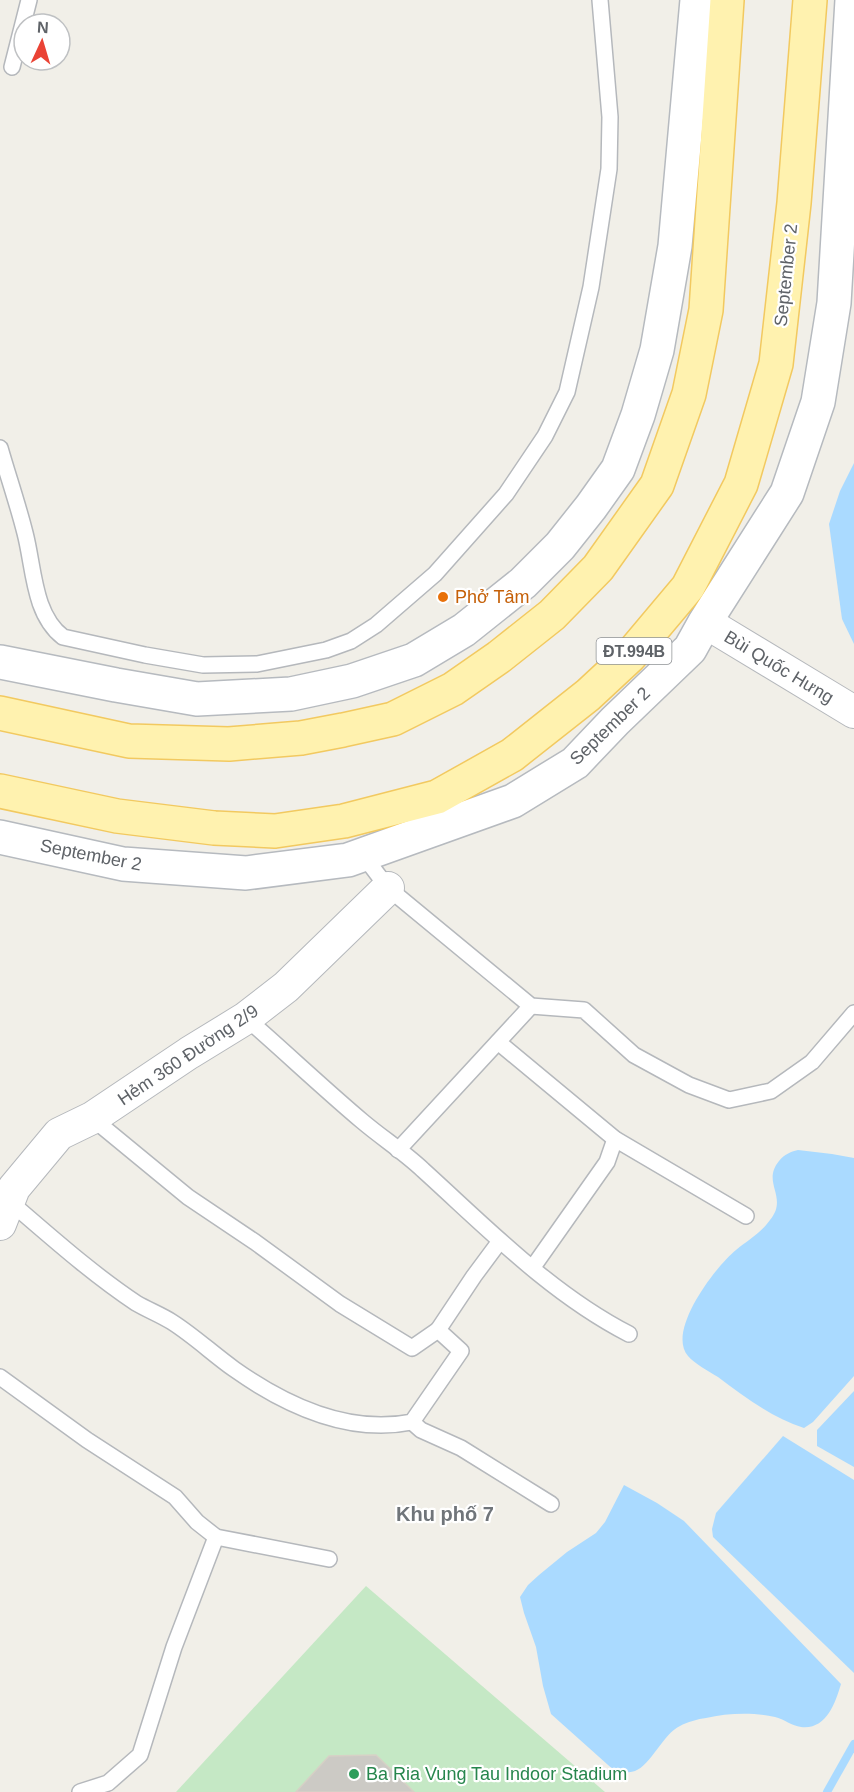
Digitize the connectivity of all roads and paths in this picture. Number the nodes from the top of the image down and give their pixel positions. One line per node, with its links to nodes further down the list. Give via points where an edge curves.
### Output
1 (600, 0): 6 (lane, via 610,117 609,169 591,287 567,392 545,436 506,494 435,574 376,625 351,641 326,650 258,664 203,665 63,636 47,618 34,581 26,535)
2 (697, 0): 8 (main road, via 675,246 657,350 638,415 618,469 560,546 523,583 464,630 414,660 352,681 291,694 197,699)
3 (727, 0): 10 (main road, via 706,310 689,394 657,484 598,568 552,615 453,688 393,719 301,738 229,744 129,741)
4 (810, 0): 11 (main road, September 2 / ĐT.994B, via 794,203 776,363 741,484 688,587 630,656 512,755 437,797 344,821 275,831 214,828 117,816)
5 (852, 0): 7 (main road, September 2 / ĐT.994B, via 834,303 818,402 787,493)
6 (0, 448)
7 (705, 622): 9 (street, Bùi Quốc Hưng); 13 (main road, September 2 / ĐT.994B, via 690,649 575,763 513,801)
8 (0, 662)
9 (854, 712)
10 (0, 713)
11 (0, 791)
12 (0, 837): 13 (main road, September 2 / ĐT.994B, via 123,864 246,873)
13 (363, 855): 14 (lane)
14 (388, 888): 15 (lane); 17 (street, Hẻm 360 Đường 2/9, via 286,987)
15 (531, 1006): 16 (lane, via 584,1010 634,1055 688,1085 729,1100 771,1090 812,1062); 18 (lane)
16 (854, 1013)
17 (246, 1018): 19 (street, Hẻm 360 Đường 2/9); 21 (lane)
18 (498, 1042): 20 (lane); 21 (lane)
19 (92, 1118): 22 (street, Hẻm 360 Đường 2/9, via 59,1134 14,1188); 26 (lane, via 189,1197 340,1304 412,1348)
20 (615, 1139): 23 (lane); 25 (lane, via 607,1162)
21 (398, 1150): 24 (lane)
22 (4, 1212): 29 (lane, via 64,1248 234,1369 312,1413 358,1424 394,1426)
23 (746, 1216)
24 (500, 1241): 25 (lane); 26 (lane)
25 (533, 1268): 27 (lane, via 609,1324)
26 (438, 1330): 29 (lane, via 461,1351)
27 (629, 1334)
28 (0, 1377): 31 (lane, via 175,1497)
29 (412, 1422): 30 (lane)
30 (551, 1504)
31 (216, 1537): 32 (lane); 33 (lane, via 174,1647 140,1755 108,1783)
32 (329, 1559)
33 (80, 1792)

